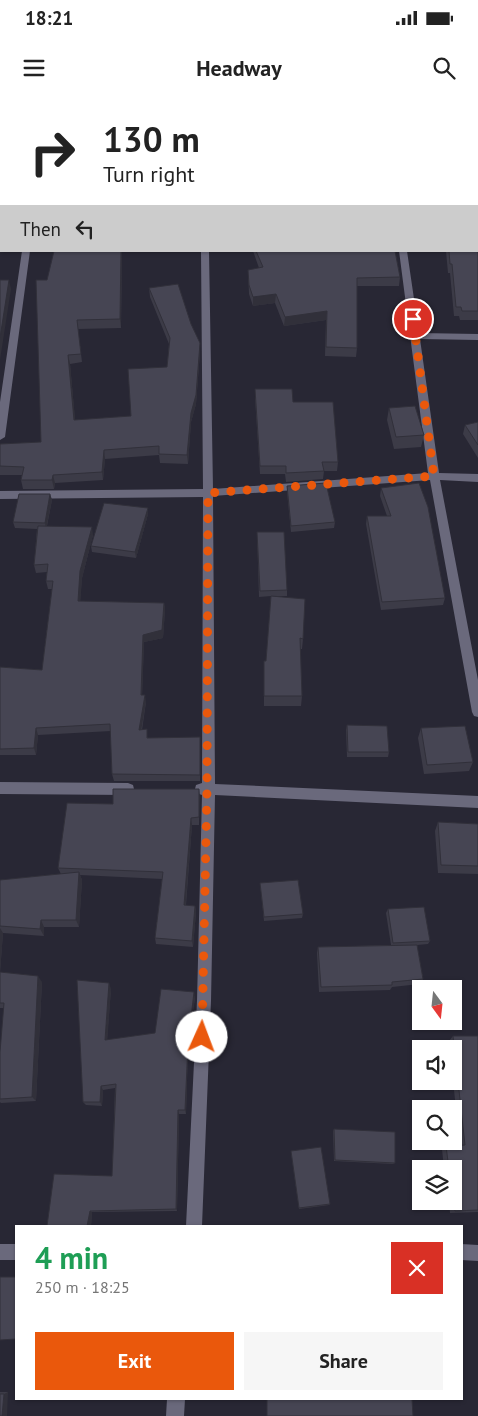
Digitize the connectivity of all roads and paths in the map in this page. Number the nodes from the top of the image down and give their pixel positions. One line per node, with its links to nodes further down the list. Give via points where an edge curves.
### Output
1 (26, 252): 6 (street)
2 (205, 252): 9 (street)
3 (403, 252): 4 (street)
4 (415, 336): 5 (street); 7 (street)
5 (478, 337)
6 (0, 437)
7 (434, 476): 8 (street); 9 (street); 11 (street)
8 (478, 478)
9 (208, 493): 10 (street); 15 (street)
10 (0, 494)
11 (478, 712)
12 (0, 788): 13 (street)
13 (138, 789)
14 (188, 789): 15 (street)
15 (207, 789): 16 (street); 17 (street, via 204,999)
16 (478, 802)
17 (194, 1225)
18 (0, 1252): 19 (street)
19 (15, 1252)
20 (463, 1252): 21 (street)
21 (478, 1253)
22 (176, 1400): 23 (street)
23 (175, 1416)

